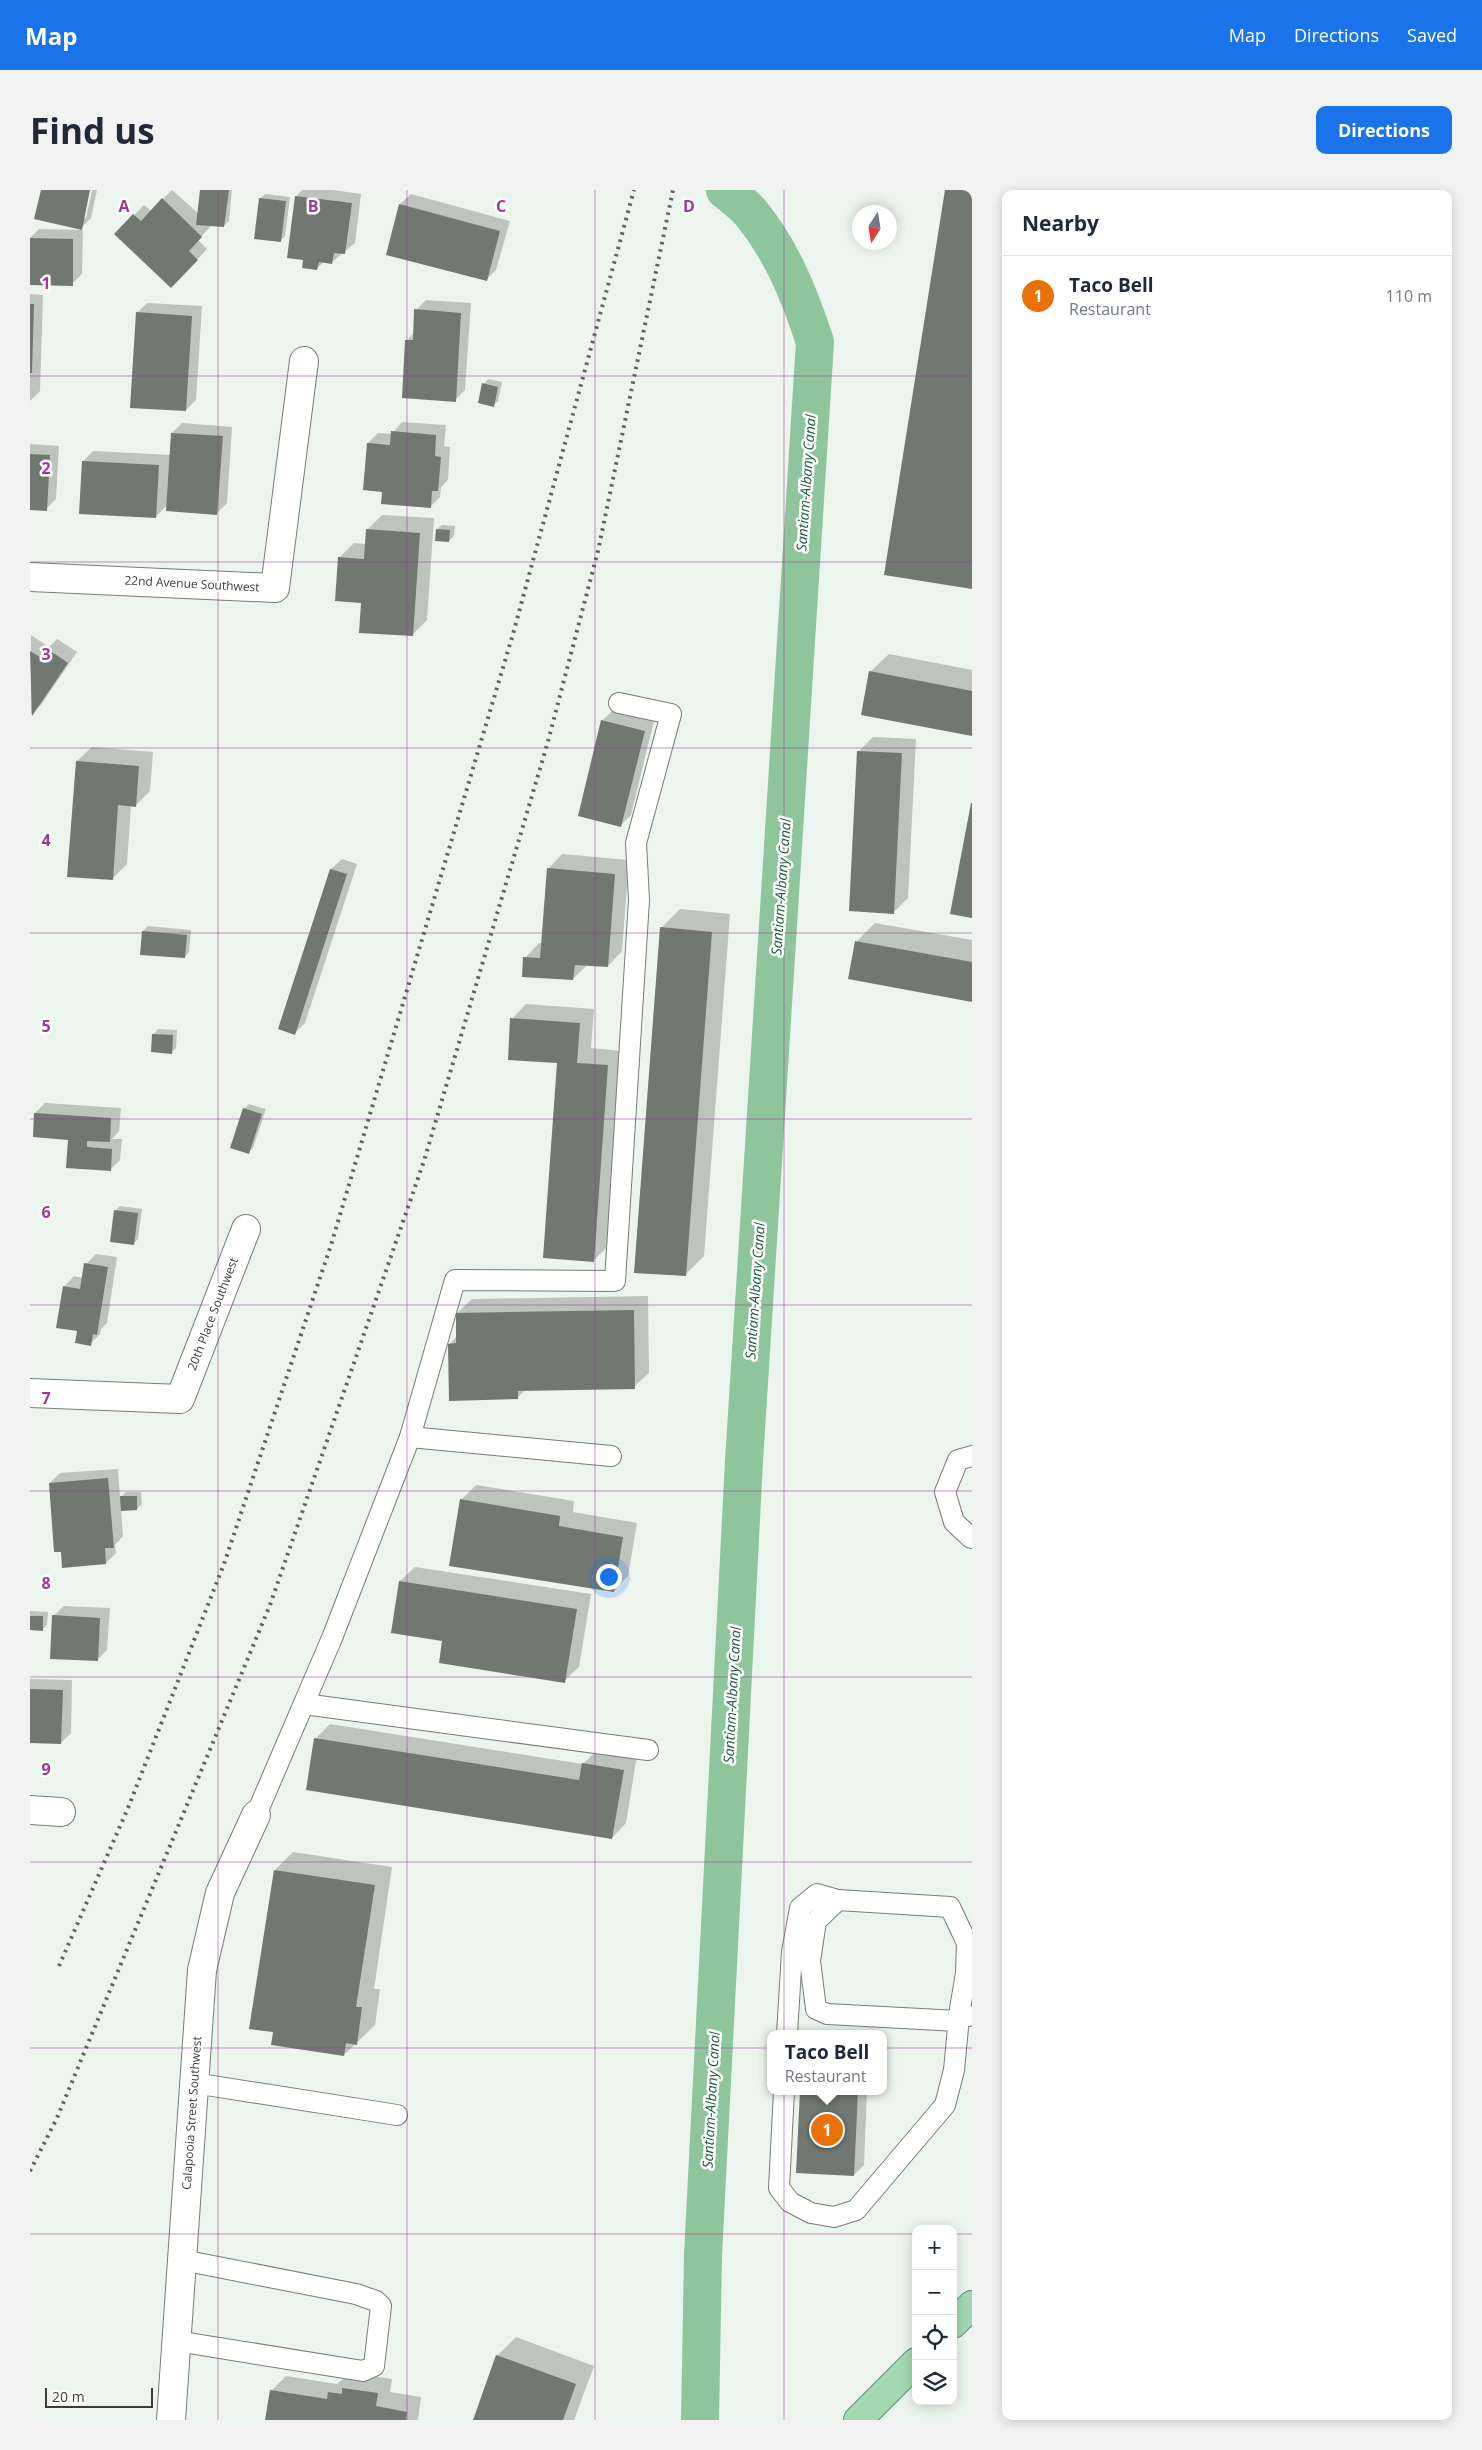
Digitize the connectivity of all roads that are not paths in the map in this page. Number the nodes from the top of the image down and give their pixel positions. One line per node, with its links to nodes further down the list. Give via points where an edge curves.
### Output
1 (304, 361): 2 (street, 22nd Avenue Southwest, via 275,588)
2 (30, 577)
3 (619, 703): 6 (lane, via 671,714 636,843 639,900 615,1281 455,1280)
4 (246, 1229): 5 (street, 20th Place Southwest, via 180,1399)
5 (30, 1393)
6 (410, 1437): 7 (lane); 10 (lane)
7 (611, 1456)
8 (972, 1456): 9 (lane, via 958,1460 945,1492 954,1522)
9 (972, 1538)
10 (304, 1704): 11 (lane); 14 (lane)
11 (648, 1750)
12 (30, 1810): 13 (street)
13 (61, 1812)
14 (256, 1815): 19 (street, Calapooia Street Southwest, via 220,1893 213,1922 202,1970)
15 (838, 1900): 16 (lane, via 950,1907); 16 (lane, via 816,1921 810,1961 816,2009 827,2014 958,2020 968,1943); 18 (lane, via 817,1894 800,1908 792,1952)
16 (964, 1923)
17 (972, 2015): 20 (lane, via 959,2017 954,2070 945,2105 856,2210 834,2217 811,2213 790,2202 779,2188)
18 (787, 2030)
19 (194, 2084): 21 (lane); 22 (street, Calapooia Street Southwest)
20 (784, 2095)
21 (397, 2116)
22 (182, 2260): 25 (street, Calapooia Street Southwest); 25 (lane, via 356,2294 376,2301 381,2306 381,2315 374,2366 363,2371)
23 (972, 2305): 24 (main road)
24 (957, 2320)
25 (176, 2341): 27 (street, Calapooia Street Southwest)
26 (912, 2366): 28 (main road)
27 (171, 2420)
28 (858, 2420)

